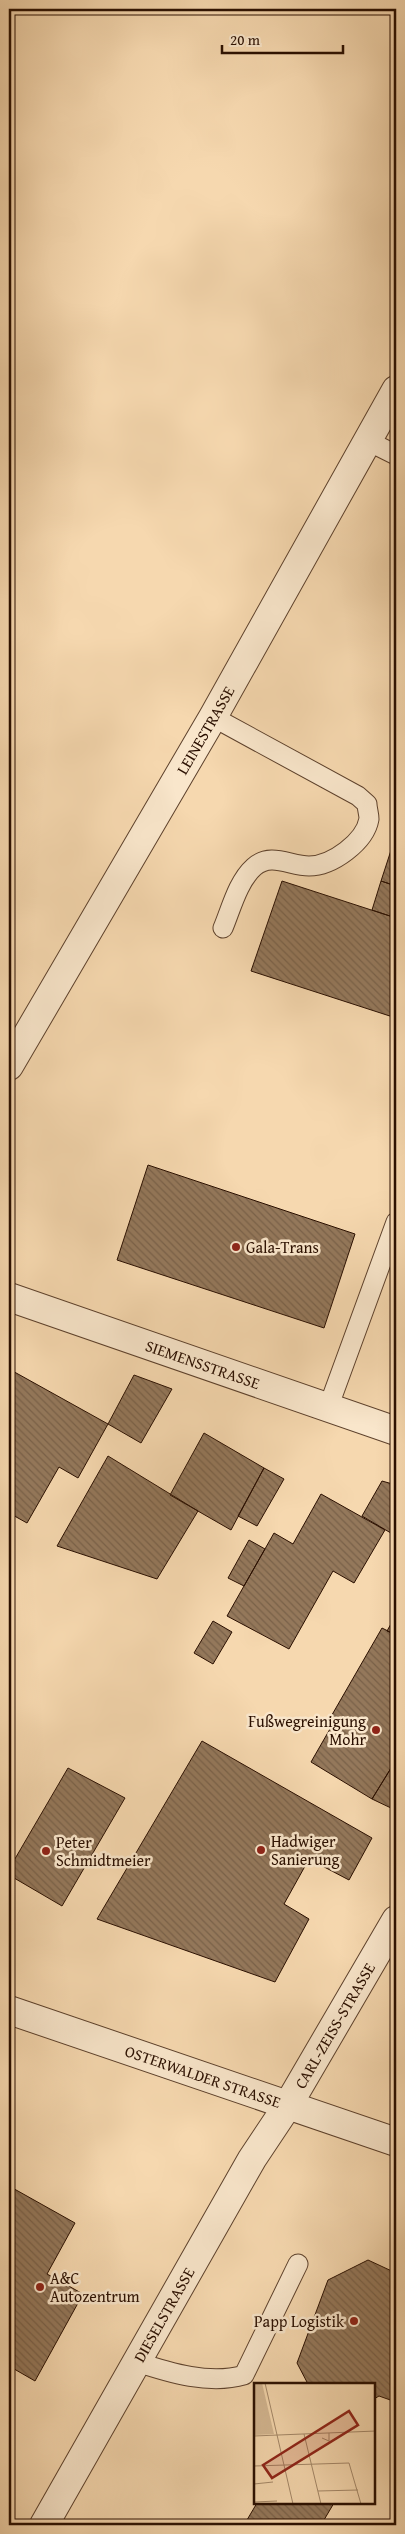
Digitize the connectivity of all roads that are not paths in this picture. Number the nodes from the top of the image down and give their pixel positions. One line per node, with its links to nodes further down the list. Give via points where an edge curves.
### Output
1 (396, 390): 2 (street, LEINESTRASSE)
2 (368, 441): 3 (lane); 4 (street, LEINESTRASSE)
3 (396, 455)
4 (212, 717): 5 (lane, via 358,796 367,804 369,818 363,834 334,860 310,866 271,859 254,867 240,887); 6 (street, LEINESTRASSE)
5 (223, 928)
6 (9, 1066)
7 (396, 1222): 9 (lane)
8 (9, 1297): 9 (street, SIEMENSSTRASSE)
9 (328, 1408): 10 (street, SIEMENSSTRASSE)
10 (396, 1431)
11 (396, 1920): 13 (street, CARL-ZEISS-STRASSE)
12 (9, 2010): 13 (street, OSTERWALDER STRASSE)
13 (288, 2105): 14 (street, OSTERWALDER STRASSE); 16 (street, DIESELSTRASSE, via 252,2158)
14 (396, 2142)
15 (298, 2264): 16 (lane, via 244,2375 228,2380 171,2373)
16 (137, 2362): 17 (street, DIESELSTRASSE)
17 (44, 2525)

